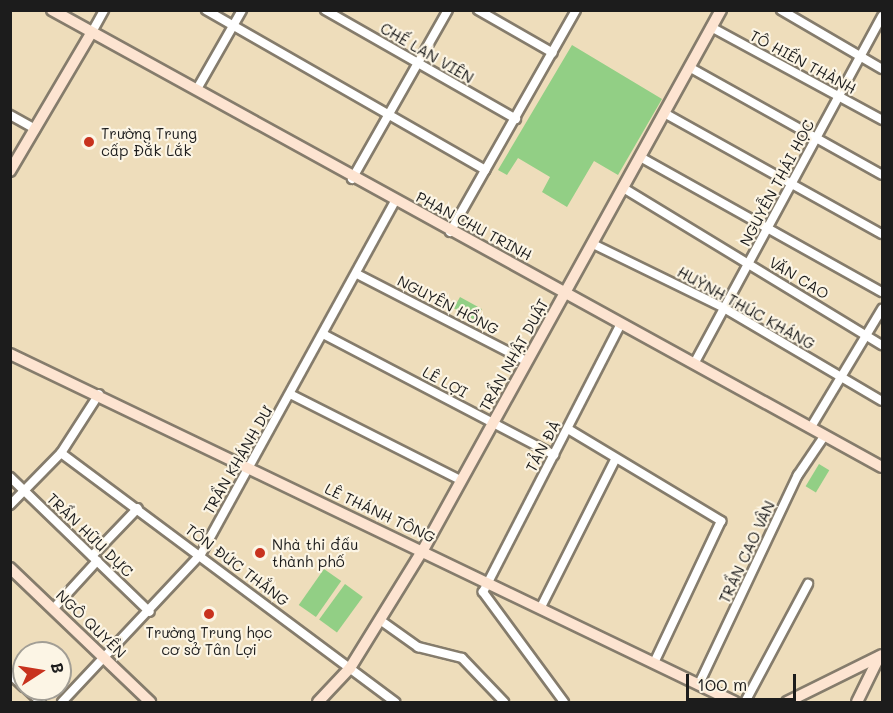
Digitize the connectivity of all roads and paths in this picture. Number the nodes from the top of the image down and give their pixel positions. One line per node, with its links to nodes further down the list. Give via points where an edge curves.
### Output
1 (104, 10): 15 (street)
2 (206, 10): 13 (street)
3 (242, 10): 13 (street)
4 (325, 10): 18 (street, CHẾ LAN VIÊN)
5 (448, 10): 18 (street)
6 (478, 10): 16 (street)
7 (576, 10): 16 (street)
8 (721, 10): 14 (main road, TRẦN NHẬT DUẬT)
9 (781, 10): 17 (street)
10 (878, 10): 12 (street)
11 (53, 11): 15 (main road, PHAN CHU TRINH)
12 (882, 14): 17 (street, NGUYỄN THÁI HỌC)
13 (233, 26): 21 (street); 25 (street)
14 (711, 27): 19 (main road, TRẦN NHẬT DUẬT); 22 (street, TÔ HIẾN THÀNH)
15 (92, 32): 21 (main road, PHAN CHU TRINH); 28 (main road)
16 (553, 53): 26 (street)
17 (860, 56): 20 (street); 22 (street, NGUYỄN THÁI HỌC)
18 (419, 64): 25 (street); 26 (street, CHẾ LAN VIÊN)
19 (689, 68): 23 (main road, TRẦN NHẬT DUẬT); 29 (street)
20 (882, 69)
21 (197, 89): 34 (main road, PHAN CHU TRINH)
22 (839, 95): 27 (street, TÔ HIẾN THÀNH); 29 (street, NGUYỄN THÁI HỌC)
23 (666, 114): 30 (main road, TRẦN NHẬT DUẬT); 35 (street)
24 (10, 115): 28 (street)
25 (389, 116): 32 (street); 34 (street)
26 (516, 119): 32 (street)
27 (882, 120)
28 (35, 129): 31 (main road)
29 (817, 139): 33 (street); 35 (street, NGUYỄN THÁI HỌC)
30 (642, 158): 36 (main road, TRẦN NHẬT DUẬT); 38 (street)
31 (12, 164)
32 (485, 170): 39 (street)
33 (882, 175)
34 (352, 179): 37 (main road, PHAN CHU TRINH)
35 (792, 183): 38 (street, NGUYỄN THÁI HỌC); 40 (street)
36 (625, 189): 41 (main road, TRẦN NHẬT DUẬT); 42 (street, VĂN CAO)
37 (395, 201): 39 (main road, PHAN CHU TRINH); 43 (street, TRẦN KHÁNH DƯ)
38 (768, 227): 42 (street, NGUYỄN THÁI HỌC); 44 (street)
39 (450, 231): 45 (main road, PHAN CHU TRINH)
40 (882, 234)
41 (593, 244): 45 (main road, TRẦN NHẬT DUẬT); 46 (street, HUỲNH THÚC KHÁNG)
42 (749, 264): 46 (street, NGUYỄN THÁI HỌC); 50 (street, VĂN CAO)
43 (357, 274): 49 (street, TRẦN KHÁNH DƯ); 53 (street, NGUYÊN HỒNG)
44 (882, 292)
45 (567, 293): 48 (main road, PHAN CHU TRINH); 53 (main road, TRẦN NHẬT DUẬT)
46 (724, 308): 54 (street, NGUYỄN THÁI HỌC); 55 (street, HUỲNH THÚC KHÁNG)
47 (882, 309): 50 (street)
48 (621, 323): 54 (main road, PHAN CHU TRINH); 61 (street, TẢN ĐÀ)
49 (323, 333): 57 (street, TRẦN KHÁNH DƯ); 59 (street, LÊ LỢI)
50 (868, 334): 51 (street, VĂN CAO); 55 (street)
51 (882, 345)
52 (10, 354): 56 (main road, LÊ THÁNH TÔNG)
53 (526, 361): 59 (main road, TRẦN NHẬT DUẬT)
54 (695, 362): 60 (main road, PHAN CHU TRINH)
55 (842, 378): 58 (street, HUỲNH THÚC KHÁNG); 60 (street)
56 (99, 394): 63 (street); 66 (main road, LÊ THÁNH TÔNG)
57 (292, 395): 66 (street, TRẦN KHÁNH DƯ); 69 (street)
58 (882, 401)
59 (494, 423): 64 (street, LÊ LỢI); 69 (main road, TRẦN NHẬT DUẬT)
60 (811, 427): 62 (main road, PHAN CHU TRINH)
61 (568, 429): 64 (street, TẢN ĐÀ); 65 (street)
62 (825, 435): 67 (main road, PHAN CHU TRINH); 87 (street, TRẦN CAO VÂN, via 798,475)
63 (61, 453): 70 (street); 72 (street, TÔN ĐỨC THẮNG)
64 (554, 455): 77 (street, TẢN ĐÀ)
65 (615, 460): 79 (street); 85 (street, via 721,521)
66 (247, 466): 73 (main road, LÊ THÁNH TÔNG); 74 (street, TRẦN KHÁNH DƯ)
67 (882, 467)
68 (10, 477): 70 (street, TRẦN HỮU DỰC)
69 (460, 480): 73 (main road, TRẦN NHẬT DUẬT)
70 (24, 490): 71 (street); 75 (street, TRẦN HỮU DỰC)
71 (10, 505)
72 (138, 508): 74 (street, TÔN ĐỨC THẮNG); 75 (street)
73 (423, 550): 77 (main road, LÊ THÁNH TÔNG); 82 (main road, TRẦN NHẬT DUẬT)
74 (201, 554): 81 (street, TRẦN KHÁNH DƯ); 86 (street, TÔN ĐỨC THẮNG)
75 (95, 559): 80 (street); 81 (street, TRẦN HỮU DỰC)
76 (10, 568): 80 (main road, NGÔ QUYỀN)
77 (488, 580): 79 (main road, LÊ THÁNH TÔNG); 93 (street, via 483,592 490,608)
78 (808, 584): 95 (street)
79 (541, 607): 85 (main road, LÊ THÁNH TÔNG)
80 (54, 608): 84 (main road, NGÔ QUYỀN)
81 (150, 612): 84 (street, TRẦN KHÁNH DƯ)
82 (380, 620): 86 (main road, TRẦN NHẬT DUẬT); 92 (street, via 418,647 462,658)
83 (881, 656): 96 (main road); 97 (main road)
84 (107, 658): 88 (main road, NGÔ QUYỀN); 89 (street, TRẦN KHÁNH DƯ)
85 (654, 663): 87 (main road, LÊ THÁNH TÔNG)
86 (350, 668): 90 (main road, TRẦN NHẬT DUẬT); 91 (street, TÔN ĐỨC THẮNG)
87 (699, 684): 94 (main road, LÊ THÁNH TÔNG)
88 (144, 700)
89 (62, 702)
90 (318, 702)
91 (395, 702)
92 (504, 702)
93 (564, 702)
94 (735, 702)
95 (745, 702)
96 (787, 702)
97 (857, 702)

